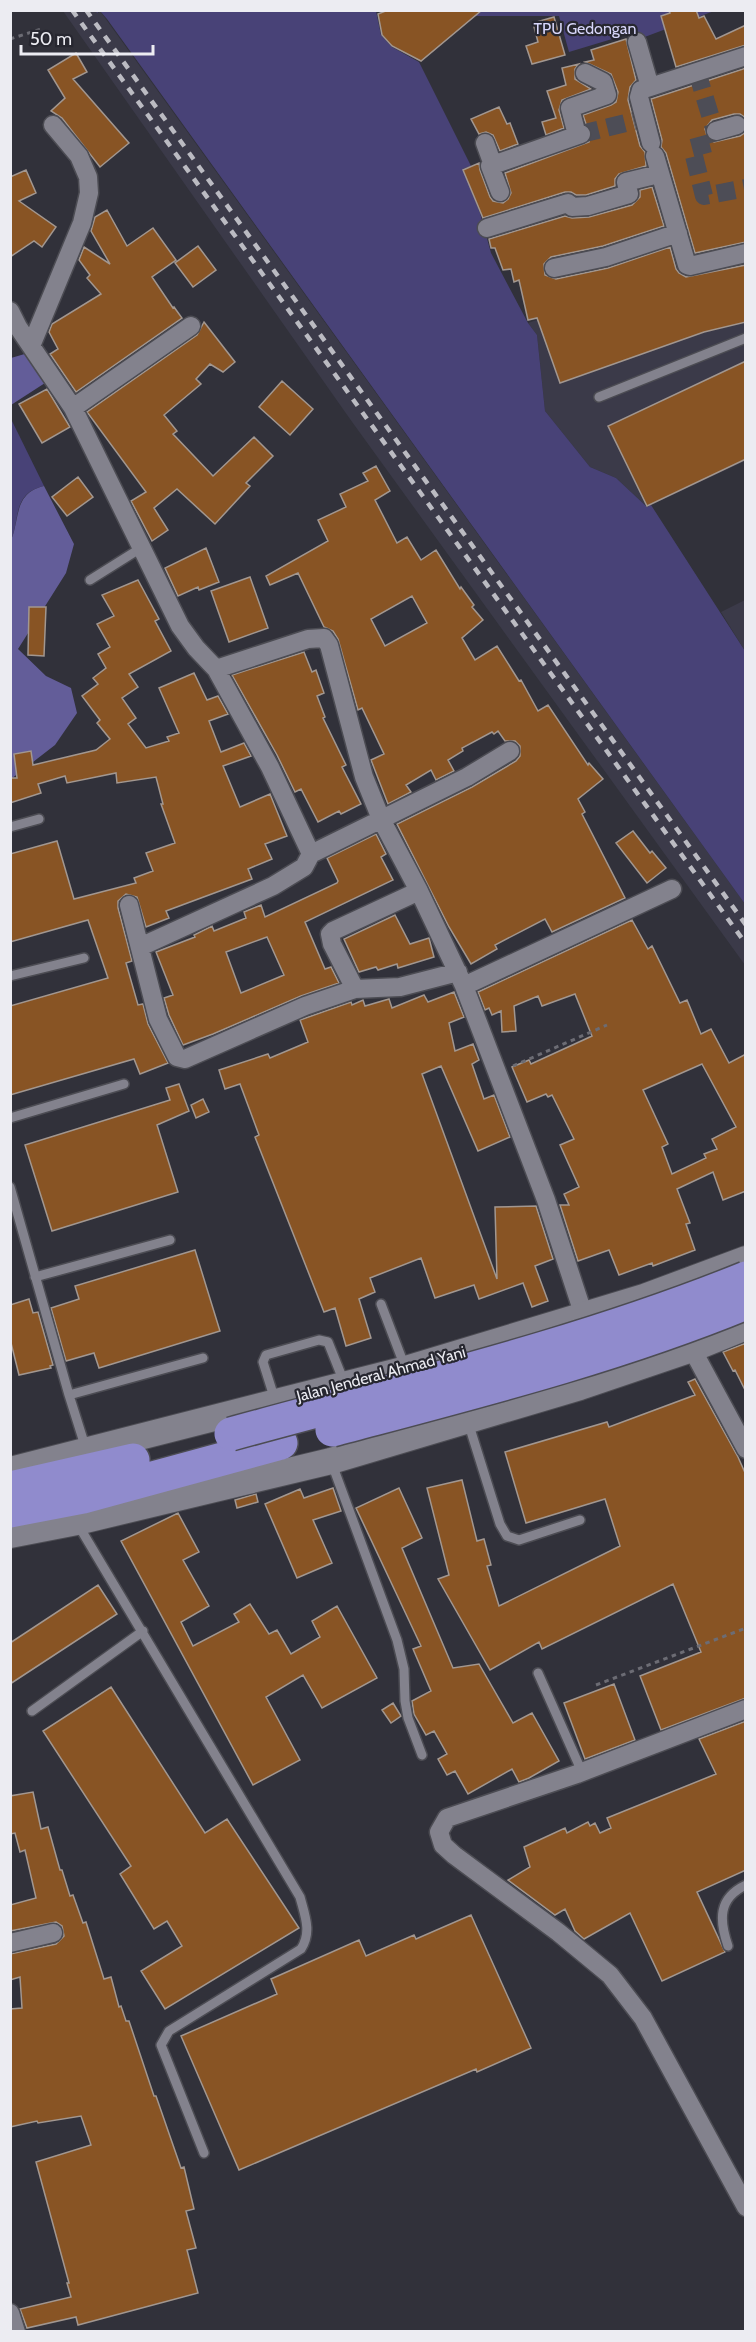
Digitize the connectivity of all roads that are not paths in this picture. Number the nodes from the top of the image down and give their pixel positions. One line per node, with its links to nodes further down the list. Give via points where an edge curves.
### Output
1 (637, 42): 4 (street)
2 (746, 56): 4 (street)
3 (585, 73): 10 (street, via 603,82 607,95 570,108 579,135)
4 (650, 87): 9 (street, via 639,92 639,120)
5 (737, 124): 7 (street)
6 (53, 125): 19 (street, via 79,156 88,177 89,193 82,223)
7 (716, 131)
8 (484, 143): 10 (street)
9 (655, 157): 12 (street, via 626,182 629,194 588,206 572,207 568,203); 13 (street)
10 (493, 165): 11 (street, via 490,166)
11 (500, 192)
12 (487, 228)
13 (678, 232): 14 (street, via 690,266); 15 (street, via 606,257)
14 (746, 253)
15 (554, 268)
16 (10, 311): 19 (street)
17 (191, 326): 21 (street)
18 (746, 338): 20 (lane)
19 (31, 346): 21 (street)
20 (599, 397)
21 (72, 408): 22 (street)
22 (141, 548): 23 (lane); 24 (street, via 180,626)
23 (90, 580)
24 (216, 669): 27 (street, via 308,639 324,638 335,663 364,777); 29 (street, via 270,767)
25 (510, 752): 27 (street)
26 (39, 819): 28 (lane)
27 (381, 819): 29 (street); 31 (street)
28 (10, 827)
29 (311, 854): 33 (street, via 304,867 273,886)
30 (672, 889): 36 (street)
31 (419, 891): 36 (street); 37 (street, via 330,934)
32 (129, 905): 33 (street)
33 (140, 946): 37 (street, via 158,1019 177,1057 185,1059 305,1005)
34 (84, 958): 35 (lane)
35 (10, 976)
36 (461, 979): 37 (street); 47 (street, via 546,1200)
37 (355, 989)
38 (124, 1084): 39 (lane)
39 (10, 1118)
40 (10, 1186): 44 (lane)
41 (170, 1240): 44 (lane)
42 (746, 1259): 43 (street, Jalan Jenderal Ahmad Yani)
43 (706, 1275): 47 (street, Jalan Jenderal Ahmad Yani); 48 (street, via 734,1282 743,1295)
44 (35, 1277): 53 (lane)
45 (746, 1278): 59 (highway, Jalan Jenderal Ahmad Yani, bridge, via 502,1359)
46 (381, 1304): 51 (lane)
47 (584, 1316): 51 (street, Jalan Jenderal Ahmad Yani)
48 (744, 1316): 49 (street, Jalan Jenderal Ahmad Yani); 59 (highway, Jalan Jenderal Ahmad Yani, bridge, via 506,1383)
49 (692, 1349): 55 (street, Jalan Jenderal Ahmad Yani, via 580,1388); 56 (street)
50 (203, 1358): 53 (lane)
51 (406, 1369): 52 (street, Jalan Jenderal Ahmad Yani)
52 (344, 1384): 54 (street, Jalan Jenderal Ahmad Yani); 54 (lane, via 328,1342 319,1340 266,1355 263,1362)
53 (69, 1395): 59 (lane, via 78,1424)
54 (276, 1402): 59 (street, Jalan Jenderal Ahmad Yani)
55 (468, 1420): 57 (street, Jalan Jenderal Ahmad Yani); 62 (lane, via 507,1536 519,1540)
56 (746, 1449)
57 (331, 1461): 59 (street, Jalan Jenderal Ahmad Yani); 68 (lane, via 398,1640 408,1718)
58 (10, 1470): 59 (street, Jalan Jenderal Ahmad Yani, via 56,1460)
59 (82, 1477): 60 (highway, Jalan Jenderal Ahmad Yani); 61 (highway, Jalan Jenderal Ahmad Yani); 63 (street, Jalan Jenderal Ahmad Yani); 64 (lane)
60 (10, 1488)
61 (10, 1512)
62 (580, 1520)
63 (10, 1535)
64 (143, 1631): 67 (lane); 74 (lane, via 300,1897 307,1925 308,1934 301,1949 169,2031 161,2044)
65 (538, 1673): 69 (lane)
66 (746, 1709): 69 (street)
67 (32, 1711)
68 (422, 1755)
69 (582, 1772): 75 (street, via 447,1818 439,1832 444,1845 610,1975 644,2018)
70 (746, 1885): 73 (lane, via 733,1891 722,1911 722,1930)
71 (52, 1933): 72 (street)
72 (10, 1944)
73 (728, 1946)
74 (204, 2152)
75 (746, 2207)
76 (10, 2313): 77 (street)
77 (16, 2331)

